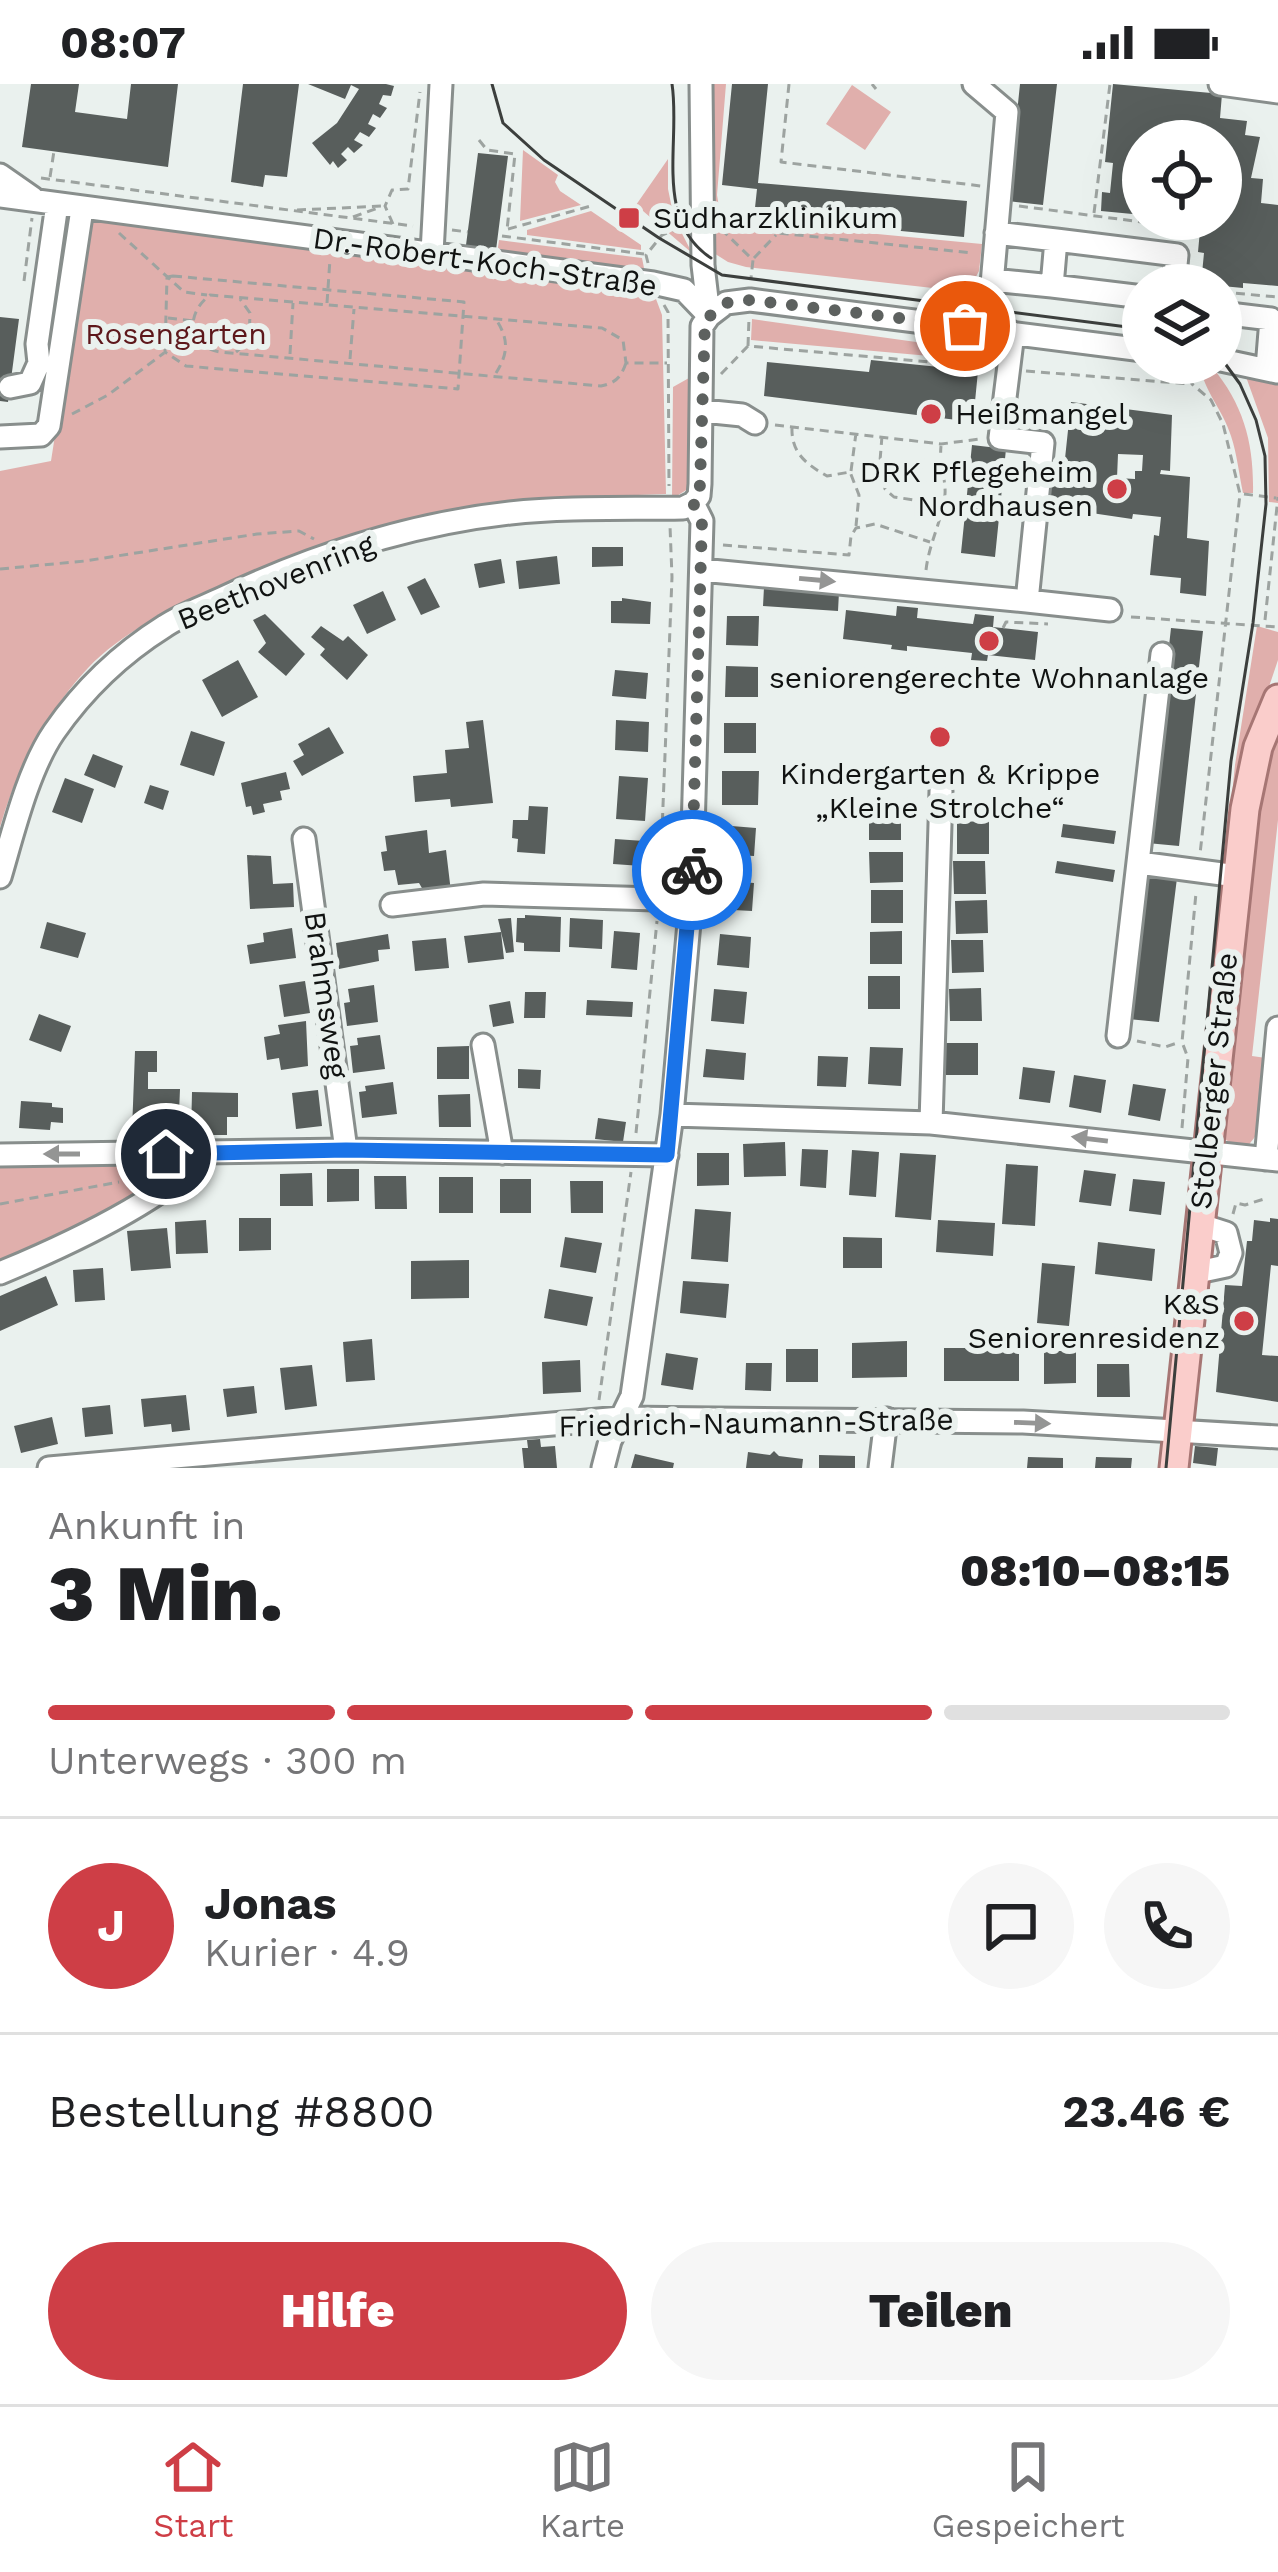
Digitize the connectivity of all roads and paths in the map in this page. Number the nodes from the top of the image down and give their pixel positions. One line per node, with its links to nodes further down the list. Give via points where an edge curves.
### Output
1 (420, 84): 17 (path, via 409,189 392,190)
2 (440, 84): 28 (street)
3 (701, 84): 57 (street)
4 (790, 84): 15 (path, via 781,163)
5 (974, 84): 15 (street, via 1007,112)
6 (1110, 84): 22 (path)
7 (1220, 84): 8 (street)
8 (1278, 92)
9 (479, 140): 29 (path, via 487,150 515,154)
10 (54, 152): 13 (path)
11 (0, 175): 16 (street, Dr.-Robert-Koch-Straße)
12 (33, 177): 13 (path)
13 (50, 179): 20 (path)
14 (0, 196): 16 (street, Dr.-Robert-Koch-Straße)
15 (1000, 196): 22 (path); 34 (street)
16 (44, 203): 19 (street, Dr.-Robert-Koch-Straße); 43 (street); 43 (path, via 26,240)
17 (385, 206): 20 (path); 23 (path); 26 (path)
18 (591, 206): 29 (path)
19 (82, 208): 31 (street, Dr.-Robert-Koch-Straße); 84 (street)
20 (287, 210): 23 (path)
21 (1115, 213): 24 (path)
22 (1094, 214): 24 (path)
23 (349, 218): 26 (path)
24 (1114, 220): 25 (path)
25 (1122, 220)
26 (393, 224): 28 (path)
27 (718, 226): 30 (path)
28 (434, 228): 35 (street)
29 (507, 230): 36 (path, via 500,236)
30 (778, 233): 34 (path); 38 (path)
31 (330, 240): 35 (street, Dr.-Robert-Koch-Straße); 46 (path)
32 (1179, 240): 37 (path)
33 (1056, 241): 34 (street); 37 (street); 45 (street)
34 (995, 244): 42 (street)
35 (432, 253): 44 (street, Dr.-Robert-Koch-Straße)
36 (646, 254)
37 (1178, 255): 39 (street)
38 (753, 260)
39 (1177, 264)
40 (167, 278): 41 (path); 47 (path, via 184,292); 59 (path)
41 (225, 280): 46 (path); 49 (path)
42 (992, 280): 45 (street); 62 (street)
43 (36, 283): 80 (street, via 32,362)
44 (653, 283): 57 (street, Dr.-Robert-Koch-Straße, via 684,290); 71 (path, via 668,312)
45 (1052, 286): 48 (street)
46 (328, 290): 53 (path); 58 (path, via 464,302)
47 (210, 295): 49 (path); 61 (path)
48 (1122, 295)
49 (224, 296): 50 (path)
50 (239, 297): 52 (path); 67 (path, via 250,313 249,341)
51 (1242, 300): 55 (path)
52 (293, 302): 53 (path); 68 (path)
53 (327, 305): 54 (path)
54 (354, 307): 58 (path); 69 (path)
55 (1276, 312): 56 (street); 75 (street)
56 (1242, 313)
57 (709, 316): 62 (street, via 750,300); 77 (street)
58 (463, 317): 60 (path); 76 (path)
59 (166, 318): 61 (path); 65 (path)
60 (496, 320): 70 (path, via 614,332); 78 (path, via 506,350)
61 (193, 321): 66 (path, via 198,342)
62 (988, 330): 63 (street)
63 (1012, 333): 64 (street); 74 (street)
64 (1122, 347)
65 (165, 352): 73 (path, via 186,366); 84 (path)
66 (220, 352): 67 (path); 73 (path)
67 (235, 353): 68 (path)
68 (290, 357): 69 (path)
69 (350, 362): 76 (path)
70 (626, 363): 71 (path); 78 (path, via 613,384 602,386)
71 (669, 363): 95 (path)
72 (1242, 364): 75 (street)
73 (219, 369): 76 (path, via 458,389)
74 (1008, 369): 77 (path, via 748,346 719,377); 79 (path); 89 (street)
75 (1272, 370)
76 (459, 373): 78 (path)
77 (702, 375): 82 (street)
78 (494, 376)
79 (1122, 378)
80 (10, 383)
81 (1192, 384): 92 (path, via 1223,424)
82 (703, 411): 83 (street); 94 (street)
83 (755, 423): 85 (path)
84 (49, 426): 88 (street, via 41,435)
85 (792, 427): 86 (path); 91 (path, via 799,456 827,476)
86 (856, 433): 87 (path); 91 (path)
87 (882, 436): 90 (path); 96 (path, via 885,489 928,502)
88 (0, 437)
89 (1000, 438): 90 (path); 104 (street, via 1042,443)
90 (941, 444): 96 (path, via 946,489)
91 (850, 472): 97 (path, via 858,485)
92 (1240, 494): 93 (path); 108 (path)
93 (1278, 498): 107 (path)
94 (693, 503): 95 (street, Beethovenring); 99 (street)
95 (670, 508): 100 (street, Beethovenring, via 506,514); 119 (path)
96 (938, 515): 98 (path)
97 (856, 528): 98 (path, via 875,524); 99 (path, via 849,556)
98 (930, 542): 103 (path)
99 (701, 544): 102 (street)
100 (336, 552): 101 (path, via 299,531); 118 (street, Beethovenring, via 166,624 100,675 52,736)
101 (0, 569)
102 (701, 570): 103 (street, one-way to 103); 120 (street)
103 (923, 590): 104 (street)
104 (1027, 602): 105 (street)
105 (1110, 610): 108 (path)
106 (1061, 621): 110 (path)
107 (1264, 623): 108 (path); 109 (path)
108 (1228, 626): 116 (path)
109 (1278, 627)
110 (1003, 628)
111 (1162, 654): 115 (street)
112 (1278, 699): 117 (main road, Stolberger Straße, via 1251,776)
113 (940, 791): 128 (street)
114 (304, 839): 129 (street, Brahmsweg)
115 (1139, 863): 117 (street); 123 (street)
116 (1199, 863)
117 (1237, 876): 132 (main road, Stolberger Straße)
118 (0, 877)
119 (659, 899): 120 (street); 121 (street, via 484,894)
120 (691, 900): 127 (street)
121 (392, 905)
122 (1278, 1028): 126 (street, Stolberger Straße)
123 (1118, 1036): 124 (path, via 1165,1047)
124 (1182, 1042)
125 (483, 1045): 131 (street)
126 (1275, 1078): 135 (street, Stolberger Straße)
127 (672, 1115): 128 (street); 134 (street)
128 (931, 1123): 132 (street, one-way to 128)
129 (346, 1150): 130 (street); 131 (street)
130 (208, 1153): 133 (street, one-way to 133); 141 (street, via 183,1178)
131 (502, 1153): 134 (street)
132 (1206, 1153): 135 (street); 139 (main road, Stolberger Straße)
133 (0, 1155)
134 (667, 1155): 143 (street, via 632,1396)
135 (1272, 1160)
136 (119, 1182): 138 (path)
137 (1264, 1199): 140 (path, via 1236,1203)
138 (0, 1204)
139 (1198, 1224): 140 (street); 142 (main road, Stolberger Straße)
140 (1226, 1233): 142 (street, via 1226,1266)
141 (0, 1273)
142 (1193, 1274): 145 (main road, Stolberger Straße)
143 (621, 1418): 144 (street, Friedrich-Naumann-Straße); 147 (street, Friedrich-Naumann-Straße); 149 (street)
144 (886, 1419): 145 (street, Friedrich-Naumann-Straße, one-way to 145); 150 (street)
145 (1178, 1431): 146 (street, Friedrich-Naumann-Straße); 151 (main road, Stolberger Straße)
146 (1278, 1437)
147 (232, 1461): 148 (street, Friedrich-Naumann-Straße)
148 (49, 1468)
149 (603, 1468)
150 (880, 1468)
151 (1174, 1468)

